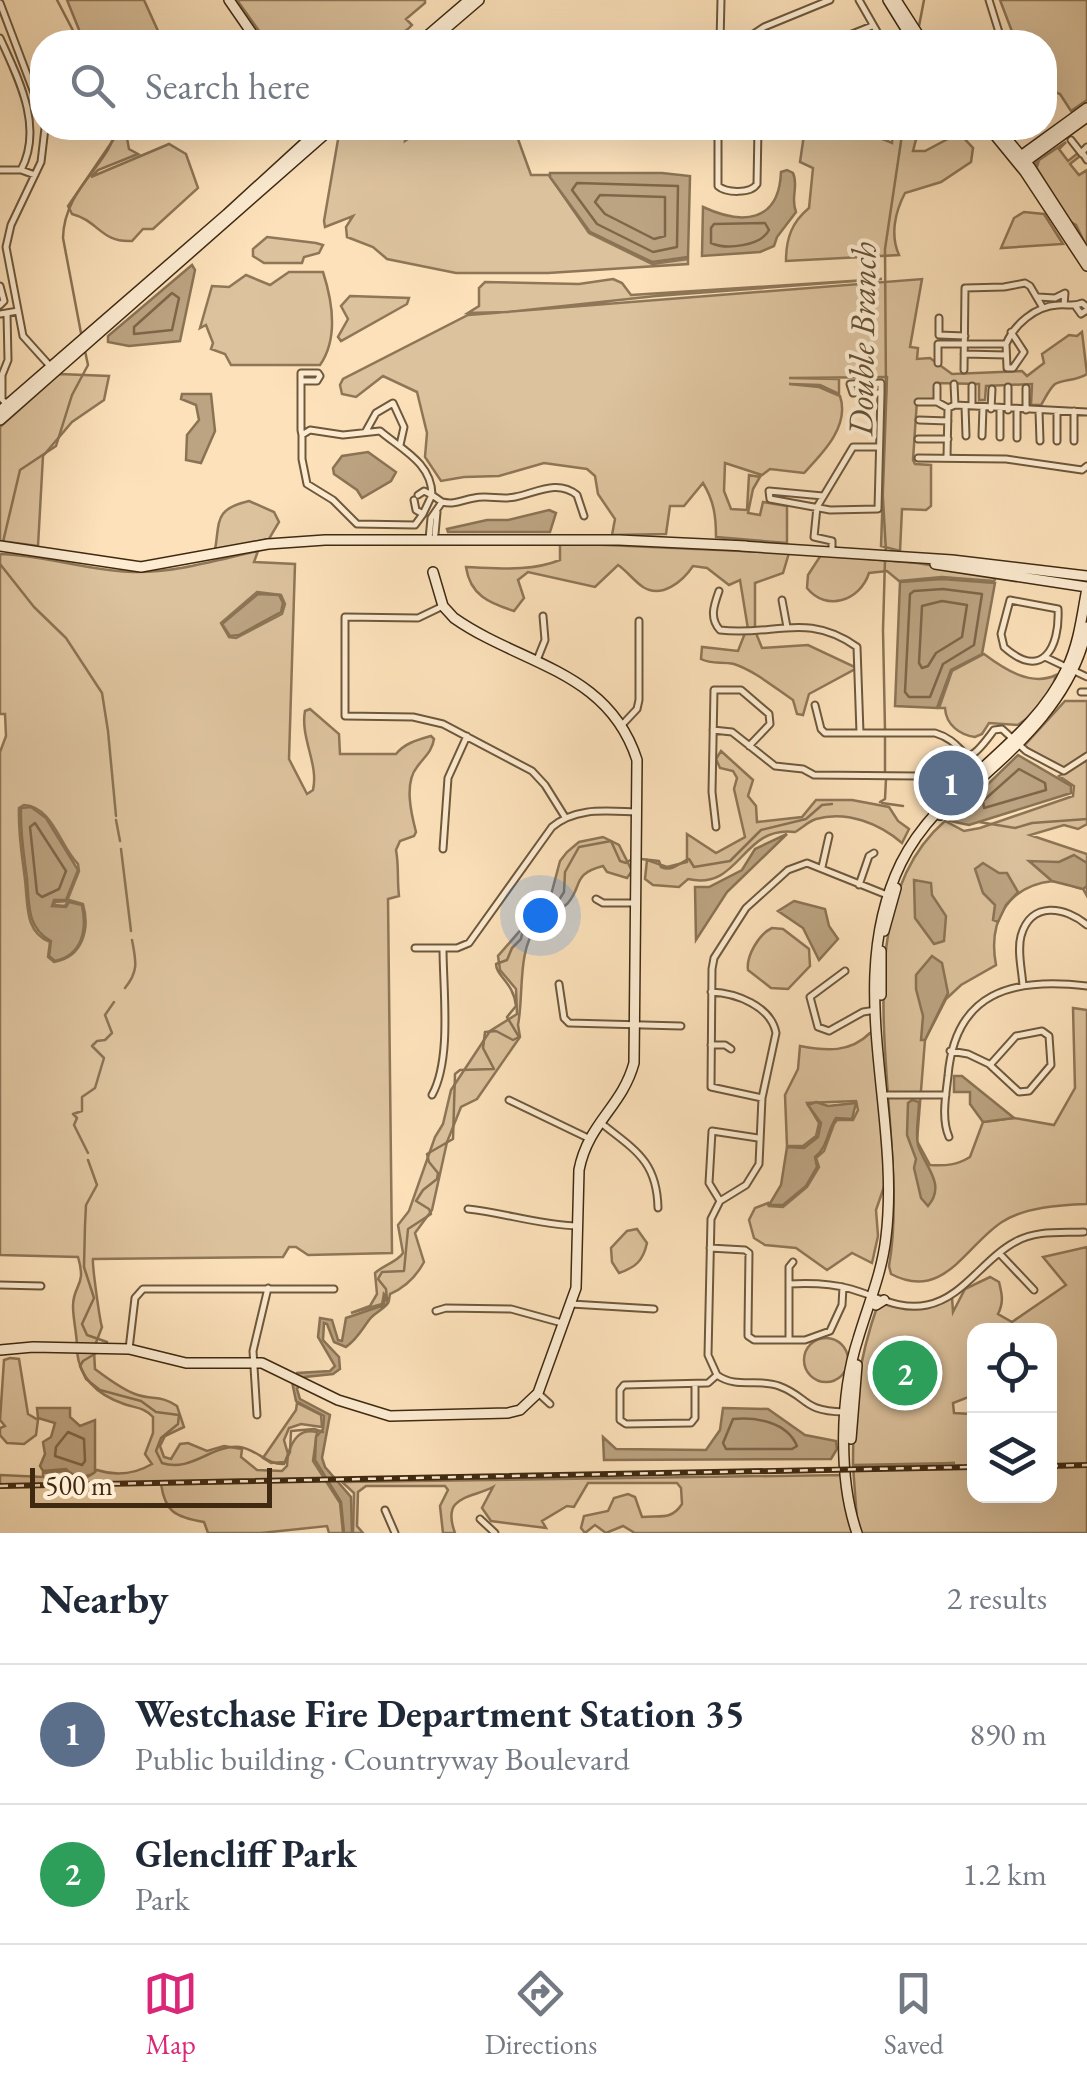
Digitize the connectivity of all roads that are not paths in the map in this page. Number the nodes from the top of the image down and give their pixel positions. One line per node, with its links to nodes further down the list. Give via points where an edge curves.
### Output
1 (229, 0): 11 (street)
2 (479, 0): 9 (street)
3 (721, 0): 14 (street)
4 (830, 0): 15 (street)
5 (858, 0): 10 (street)
6 (989, 0): 20 (street)
7 (0, 2): 21 (street)
8 (894, 2): 18 (street); 19 (street)
9 (464, 7): 12 (street); 13 (street)
10 (872, 26): 16 (street); 17 (street)
11 (250, 30)
12 (435, 30)
13 (442, 30)
14 (720, 30)
15 (764, 30)
16 (862, 30)
17 (875, 30)
18 (908, 30)
19 (914, 30)
20 (998, 30)
21 (12, 34): 22 (street); 23 (street)
22 (0, 39): 42 (street, via 30,116)
23 (30, 82)
24 (1087, 108): 26 (street)
25 (1087, 117): 27 (street)
26 (1057, 132)
27 (1057, 137)
28 (45, 140): 43 (street)
29 (307, 140): 64 (street)
30 (318, 140): 64 (street)
31 (718, 140): 32 (street, via 718,186 749,190 757,184)
32 (758, 140)
33 (1001, 140): 40 (street)
34 (1006, 140): 40 (street)
35 (1047, 140): 40 (street)
36 (1052, 140): 40 (street)
37 (1071, 140): 39 (street)
38 (1087, 147): 39 (street)
39 (1085, 157)
40 (1021, 161): 45 (street)
41 (0, 170): 42 (street)
42 (22, 170): 43 (street)
43 (35, 175): 44 (street)
44 (3, 247): 52 (street)
45 (1086, 261)
46 (0, 286): 48 (street)
47 (1038, 298): 49 (street, via 1065,292); 50 (street); 57 (street, via 1025,283 966,288)
48 (0, 305)
49 (1064, 305): 50 (street); 51 (street, via 1076,306 1079,314)
50 (1043, 308): 55 (street)
51 (1087, 310)
52 (18, 311): 53 (street); 64 (street, via 27,342)
53 (4, 314): 58 (street)
54 (939, 318): 56 (street)
55 (1011, 332): 60 (street); 62 (street, via 1024,352 1013,368 1006,368)
56 (938, 336): 57 (street); 59 (street)
57 (964, 340): 59 (street); 60 (street); 61 (street)
58 (4, 343): 66 (street, via 8,360)
59 (938, 344): 63 (street)
60 (1006, 344): 62 (street)
61 (964, 354): 62 (street); 65 (street)
62 (1006, 355)
63 (938, 363)
64 (53, 370): 77 (street)
65 (964, 370)
66 (1, 375): 77 (street)
67 (301, 381): 93 (street)
68 (954, 384): 79 (street)
69 (937, 386): 76 (street)
70 (972, 386): 78 (street)
71 (1008, 387): 82 (street)
72 (992, 388): 81 (street)
73 (1026, 388): 84 (street)
74 (880, 394): 74 (street, via 853,393 850,384 881,382); 104 (street)
75 (918, 402): 76 (street)
76 (937, 402): 79 (street)
77 (4, 405): 89 (street)
78 (969, 406): 79 (street); 80 (street); 94 (street)
79 (952, 407): 91 (street)
80 (983, 407): 81 (street); 95 (street)
81 (992, 409): 82 (street)
82 (1004, 410): 83 (street); 96 (street)
83 (1017, 410): 84 (street); 97 (street)
84 (1026, 410): 85 (street)
85 (1039, 411): 86 (street); 100 (street)
86 (1057, 411): 87 (street); 101 (street)
87 (1074, 412): 88 (street); 102 (street)
88 (1087, 412)
89 (0, 420)
90 (919, 420): 91 (street)
91 (948, 421): 99 (street)
92 (366, 431): 93 (street); 103 (street, via 380,431); 103 (street, via 376,412 393,403 404,427)
93 (302, 435): 112 (street, via 307,484 357,524 410,527)
94 (966, 436)
95 (982, 436)
96 (1000, 436)
97 (1017, 438)
98 (918, 439): 99 (street)
99 (948, 439): 106 (street)
100 (1040, 441)
101 (1057, 441)
102 (1074, 441)
103 (399, 446): 108 (street, via 416,457)
104 (879, 447): 109 (street, via 853,447); 111 (street, via 878,509)
105 (918, 458): 106 (street)
106 (947, 458): 107 (street)
107 (1087, 466)
108 (432, 495): 110 (street); 112 (street); 112 (street, via 416,497)
109 (823, 496): 111 (street); 111 (street, via 769,491 770,498)
110 (442, 502): 113 (street, via 567,488 578,495); 114 (street)
111 (817, 507): 117 (street, via 814,537 832,540)
112 (423, 514)
113 (584, 516)
114 (436, 538): 115 (street); 117 (street)
115 (274, 544): 118 (street); 118 (street)
116 (0, 548): 118 (street, via 125,566); 118 (street, via 131,570)
117 (832, 552): 119 (street)
118 (186, 560)
119 (987, 568): 121 (street); 122 (street)
120 (433, 572): 125 (street)
121 (1087, 576)
122 (1087, 587): 132 (street)
123 (719, 591): 128 (street, via 713,608 720,630)
124 (782, 600): 128 (street)
125 (443, 606): 131 (street, via 468,627); 138 (street, via 418,618 345,618 345,714 426,718)
126 (542, 616): 131 (street, via 545,640)
127 (640, 622): 135 (street, via 639,700)
128 (787, 627): 137 (street, via 814,627 857,648)
129 (1087, 628): 132 (street)
130 (1046, 657): 130 (street, via 1027,663 1004,647 1010,600 1058,609); 132 (street)
131 (537, 660): 135 (street, via 586,687)
132 (1071, 669): 133 (street); 139 (street, via 1041,716)
133 (1087, 677)
134 (815, 705): 137 (street, via 822,732)
135 (622, 726): 143 (street, via 637,760)
136 (713, 730): 140 (street, via 732,732); 140 (street, via 714,690 742,690 772,719); 145 (street)
137 (860, 733): 139 (street, via 936,733 971,755 997,729)
138 (467, 736): 144 (street, via 532,772); 147 (street, via 448,778)
139 (1016, 740): 141 (street, via 1064,771); 142 (street)
140 (750, 746): 142 (street, via 775,766 814,775 916,776)
141 (1087, 756)
142 (951, 801): 151 (street); 151 (street, via 918,834)
143 (638, 812): 144 (street); 153 (street)
144 (564, 817): 156 (street, via 474,938)
145 (716, 827)
146 (829, 836): 149 (street)
147 (443, 849)
148 (874, 853): 150 (street)
149 (822, 867): 150 (street); 161 (street, via 792,867 746,908 714,958)
150 (858, 885): 151 (street)
151 (890, 896): 162 (street, via 876,943)
152 (596, 899): 153 (street)
153 (638, 903): 163 (street)
154 (1087, 926): 159 (street, via 1062,910 1033,917 1020,944)
155 (415, 948): 156 (street)
156 (443, 948): 169 (street, via 443,1060)
157 (845, 971): 162 (street, via 810,998 818,1027 830,1031)
158 (559, 984): 163 (street, via 569,1023)
159 (1023, 986): 160 (street); 167 (street, via 976,1006)
160 (1087, 986)
161 (711, 992): 165 (street); 172 (street, via 733,994 775,1024)
162 (879, 1010): 170 (street)
163 (637, 1025): 164 (street); 174 (street, via 630,1076)
164 (681, 1026)
165 (711, 1045): 166 (street); 172 (street, via 714,1090)
166 (730, 1049)
167 (950, 1051): 168 (street); 171 (street)
168 (990, 1065): 168 (street, via 1024,1094 1050,1065 1049,1036 1016,1036)
169 (432, 1095)
170 (884, 1095): 171 (street); 193 (street, via 888,1204); 193 (street, via 894,1217)
171 (946, 1095): 175 (street)
172 (762, 1098): 177 (street)
173 (509, 1100): 176 (street)
174 (598, 1122): 176 (street); 179 (street, via 645,1160)
175 (949, 1137)
176 (588, 1138): 181 (street, via 579,1170)
177 (758, 1138): 178 (street, via 754,1175); 178 (street, via 712,1132 710,1184)
178 (720, 1201): 183 (street, via 711,1219)
179 (658, 1208)
180 (468, 1209): 181 (street)
181 (578, 1226): 194 (street)
182 (1084, 1232): 184 (street, via 1031,1236)
183 (710, 1248): 198 (street, via 749,1254 748,1336); 202 (street, via 708,1355)
184 (1000, 1253): 192 (street); 193 (street, via 937,1302 909,1306)
185 (793, 1262): 186 (street)
186 (789, 1284): 189 (street); 198 (street)
187 (0, 1285): 188 (street)
188 (41, 1286)
189 (843, 1287): 193 (street); 198 (street, via 830,1331)
190 (268, 1288): 191 (street); 199 (street, via 143,1288 135,1298); 201 (street)
191 (334, 1289)
192 (1034, 1290)
193 (875, 1297): 206 (street); 206 (street, via 852,1361)
194 (570, 1304): 195 (street); 197 (street)
195 (654, 1308)
196 (436, 1311): 197 (street, via 512,1309)
197 (564, 1324): 204 (street)
198 (789, 1340)
199 (128, 1349): 200 (street); 201 (street, via 192,1363)
200 (0, 1350)
201 (253, 1363): 204 (street, via 390,1416 508,1414); 207 (street)
202 (717, 1375): 203 (street); 206 (street, via 732,1383 777,1385 816,1410)
203 (695, 1384): 203 (street, via 624,1385 620,1420 691,1424)
204 (538, 1393): 205 (street)
205 (550, 1404)
206 (848, 1412): 212 (street)
207 (258, 1415)
208 (385, 1510): 210 (street)
209 (480, 1519): 211 (street)
210 (395, 1533)
211 (495, 1533)
212 (857, 1533)

